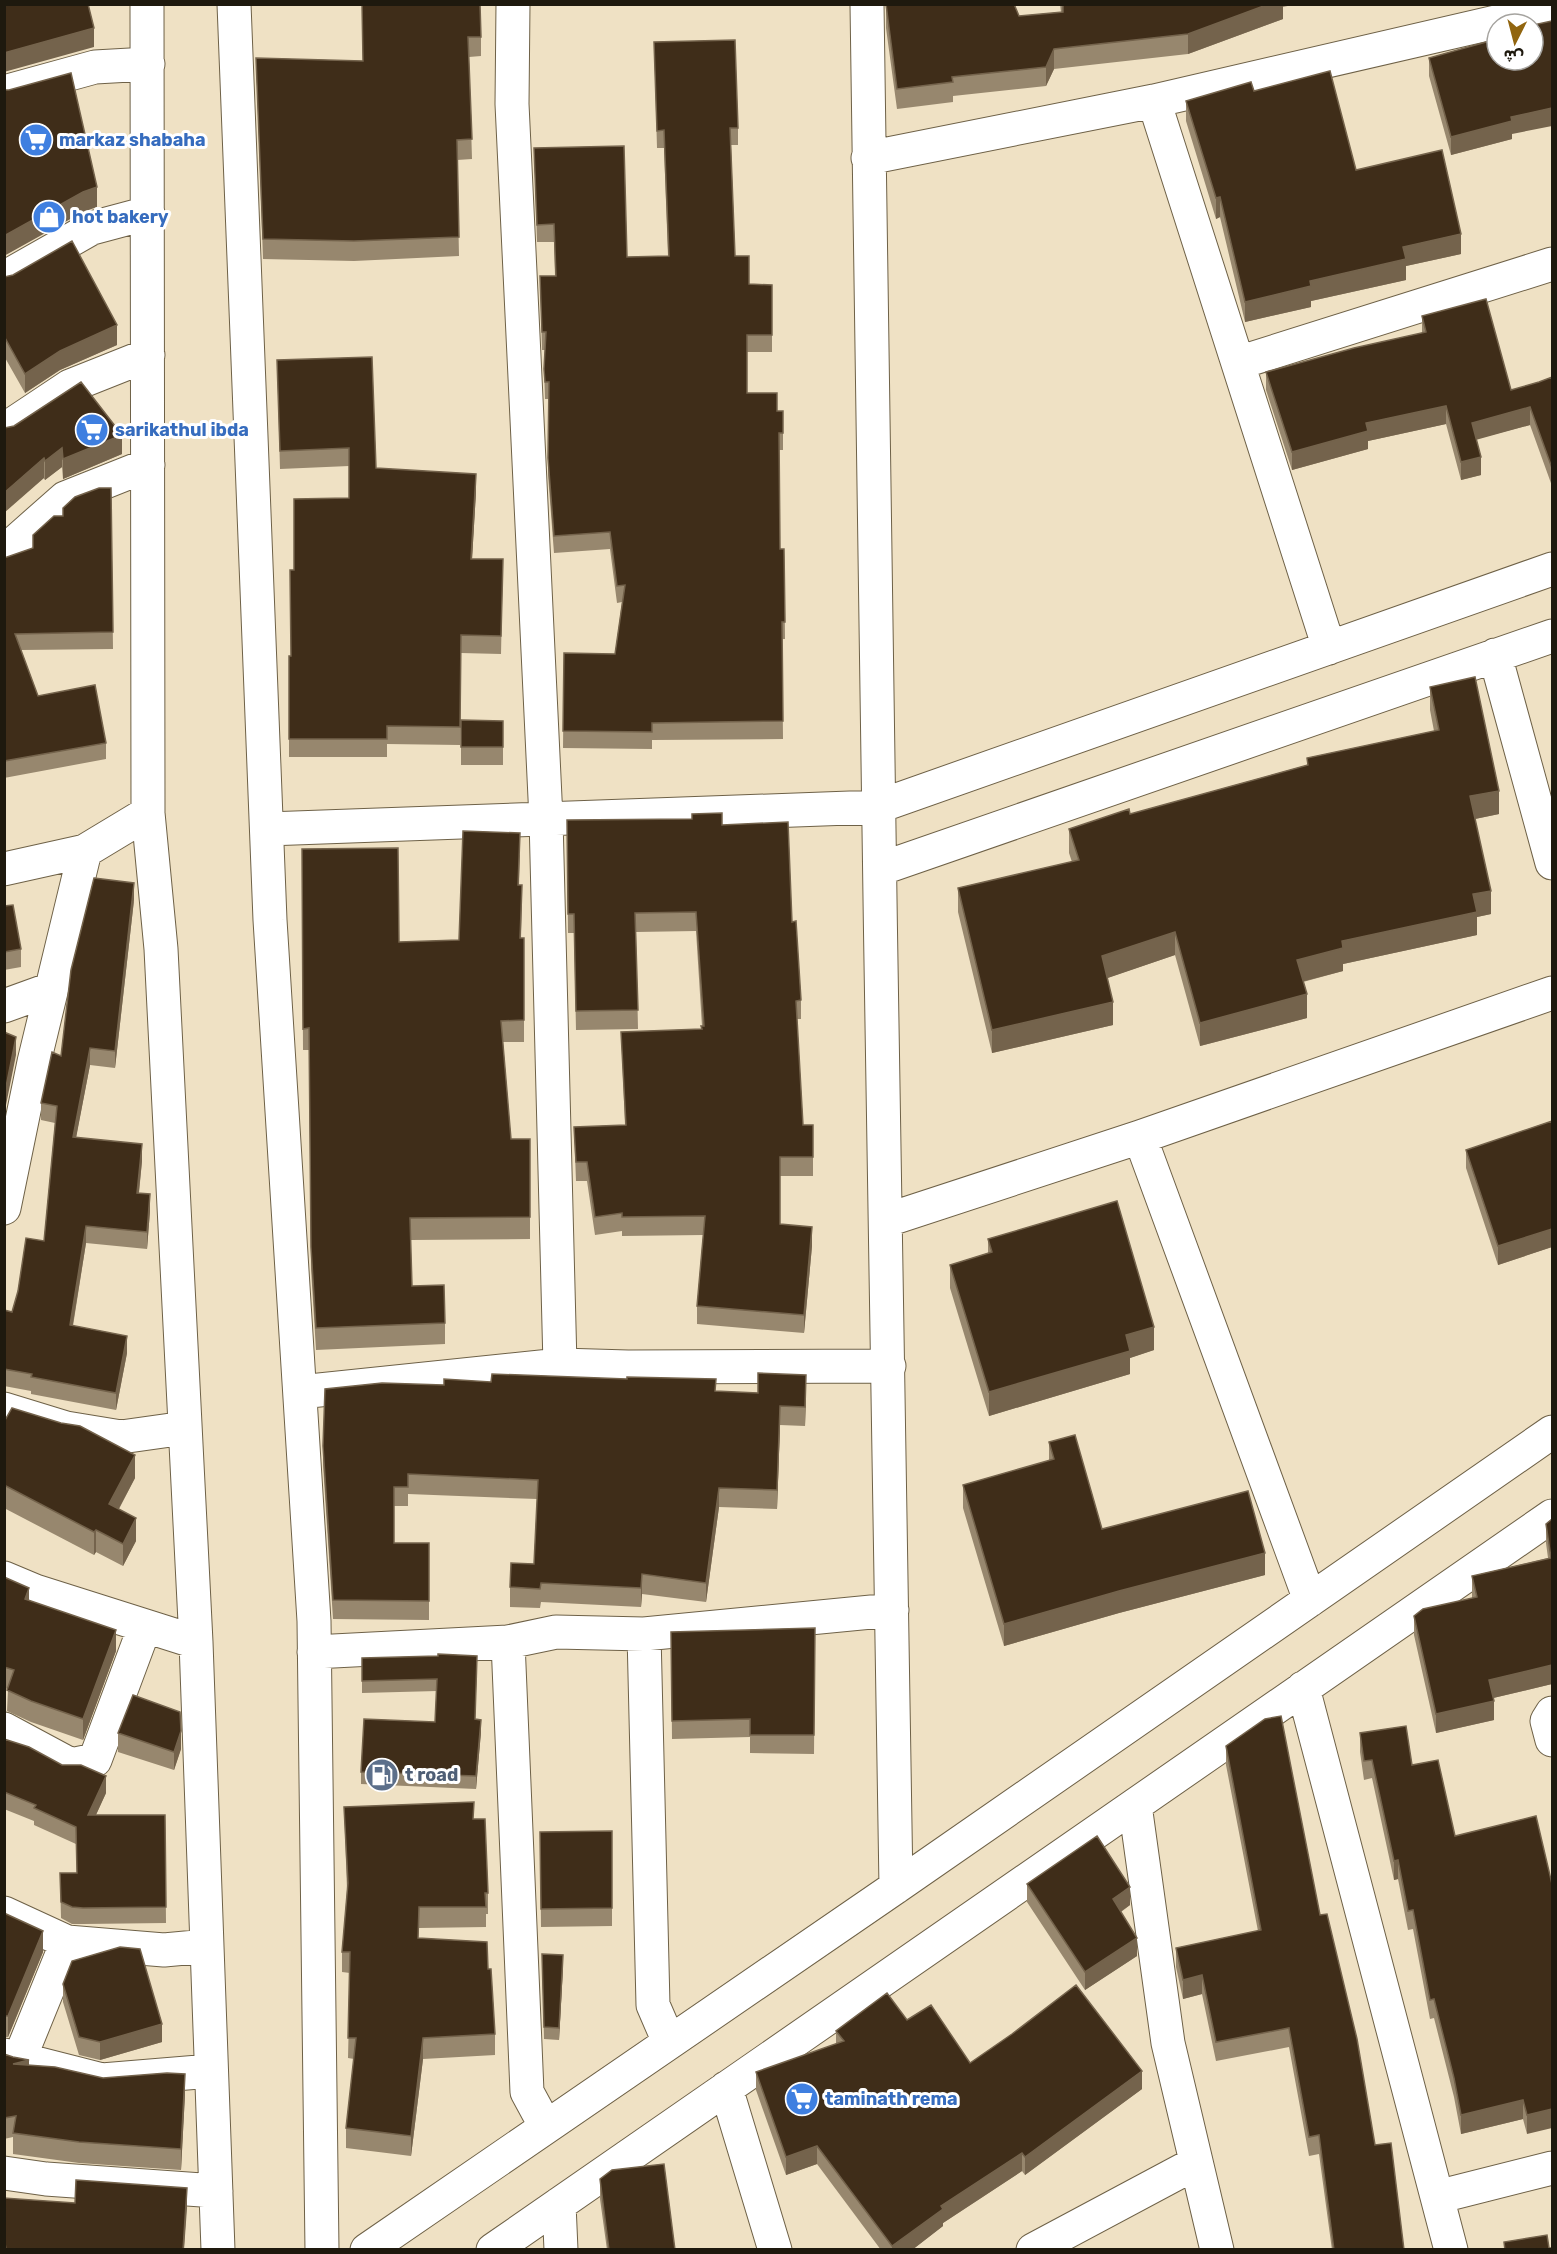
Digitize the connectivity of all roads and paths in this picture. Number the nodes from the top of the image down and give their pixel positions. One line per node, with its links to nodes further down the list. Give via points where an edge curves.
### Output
1 (147, 4): 6 (street)
2 (234, 4): 25 (street)
3 (513, 4): 24 (street, via 512,116)
4 (867, 4): 9 (street)
5 (1552, 9): 8 (street)
6 (148, 64): 7 (street, via 95,67); 10 (street)
7 (4, 92)
8 (1154, 101): 9 (street); 14 (street)
9 (868, 158): 22 (street)
10 (147, 213): 12 (street, via 92,228); 13 (street)
11 (1552, 264): 14 (street)
12 (4, 278)
13 (148, 355): 15 (street, via 70,386); 16 (street)
14 (1238, 363): 20 (street)
15 (4, 430)
16 (148, 465): 17 (street, via 65,498); 23 (street)
17 (4, 552)
18 (1552, 569): 20 (street)
19 (1551, 641): 21 (street)
20 (1329, 648): 22 (street)
21 (1495, 656): 27 (street); 29 (street)
22 (877, 807): 24 (street); 29 (street)
23 (148, 813): 26 (street); 40 (street, via 161,949)
24 (546, 819): 25 (street); 36 (street)
25 (267, 829): 38 (street)
26 (84, 851): 28 (street); 30 (street)
27 (1552, 863)
28 (4, 869)
29 (880, 869): 35 (street)
30 (51, 990): 32 (street); 34 (street)
31 (1552, 993): 33 (street)
32 (4, 1006)
33 (1140, 1137): 35 (street); 44 (street)
34 (4, 1208)
35 (887, 1220): 37 (street)
36 (560, 1365): 37 (street); 38 (street)
37 (889, 1366): 45 (street)
38 (300, 1392): 50 (street)
39 (4, 1408): 40 (street, via 66,1428 122,1437)
40 (185, 1428): 48 (street)
41 (1552, 1432): 44 (street)
42 (1552, 1516): 51 (street)
43 (4, 1578): 46 (street)
44 (1310, 1600): 56 (street)
45 (892, 1610): 47 (street); 56 (street)
46 (145, 1626): 48 (street); 53 (street, via 95,1760 70,1765)
47 (644, 1634): 49 (street, via 556,1632); 60 (street, via 653,2005)
48 (196, 1642): 59 (street)
49 (508, 1642): 50 (street); 64 (street, via 527,2092)
50 (314, 1652): 73 (street)
51 (1303, 1688): 55 (street); 69 (street)
52 (1552, 1713): 54 (street, via 1547,1721)
53 (4, 1729)
54 (1552, 1740)
55 (1135, 1805): 63 (street); 65 (street, via 1168,2043)
56 (896, 1887): 60 (street)
57 (4, 1913): 58 (street)
58 (67, 1942): 59 (street, via 164,1950); 61 (street)
59 (207, 1946): 62 (street)
60 (669, 2042): 64 (street)
61 (12, 2057): 62 (street, via 102,2080)
62 (211, 2071): 68 (street)
63 (726, 2088): 70 (street); 76 (street)
64 (546, 2127): 74 (street)
65 (1196, 2163): 77 (street); 78 (street)
66 (1552, 2168): 69 (street)
67 (4, 2173): 68 (street)
68 (216, 2191): 72 (street)
69 (1437, 2197): 79 (street)
70 (559, 2204): 71 (street); 75 (street)
71 (504, 2246)
72 (218, 2250)
73 (321, 2250)
74 (367, 2250)
75 (561, 2250)
76 (775, 2250)
77 (1033, 2250)
78 (1217, 2250)
79 (1451, 2250)

